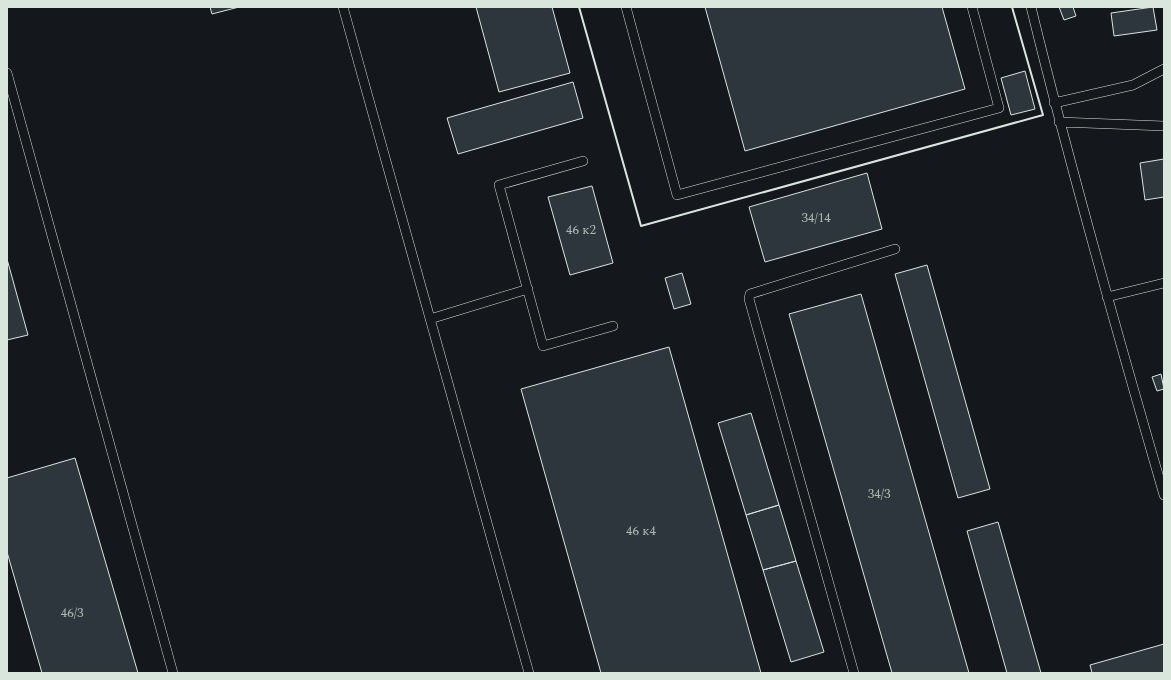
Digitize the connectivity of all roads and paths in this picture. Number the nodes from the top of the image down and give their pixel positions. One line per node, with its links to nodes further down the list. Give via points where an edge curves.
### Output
1 (343, 7): 15 (lane)
2 (626, 7): 3 (lane, via 677,195 999,108)
3 (972, 7)
4 (1031, 7): 7 (lane)
5 (1164, 69): 7 (lane, via 1133,85)
6 (7, 74): 18 (lane)
7 (1054, 103): 8 (lane)
8 (1059, 122): 9 (lane); 14 (lane)
9 (1164, 126)
10 (583, 161): 13 (lane, via 499,184)
11 (895, 249): 20 (lane, via 750,294 749,299)
12 (1164, 283): 14 (lane)
13 (528, 289): 15 (lane); 16 (lane, via 543,346)
14 (1107, 297): 17 (lane)
15 (430, 319): 19 (lane)
16 (613, 326)
17 (1164, 495)
18 (173, 673)
19 (529, 673)
20 (854, 673)

